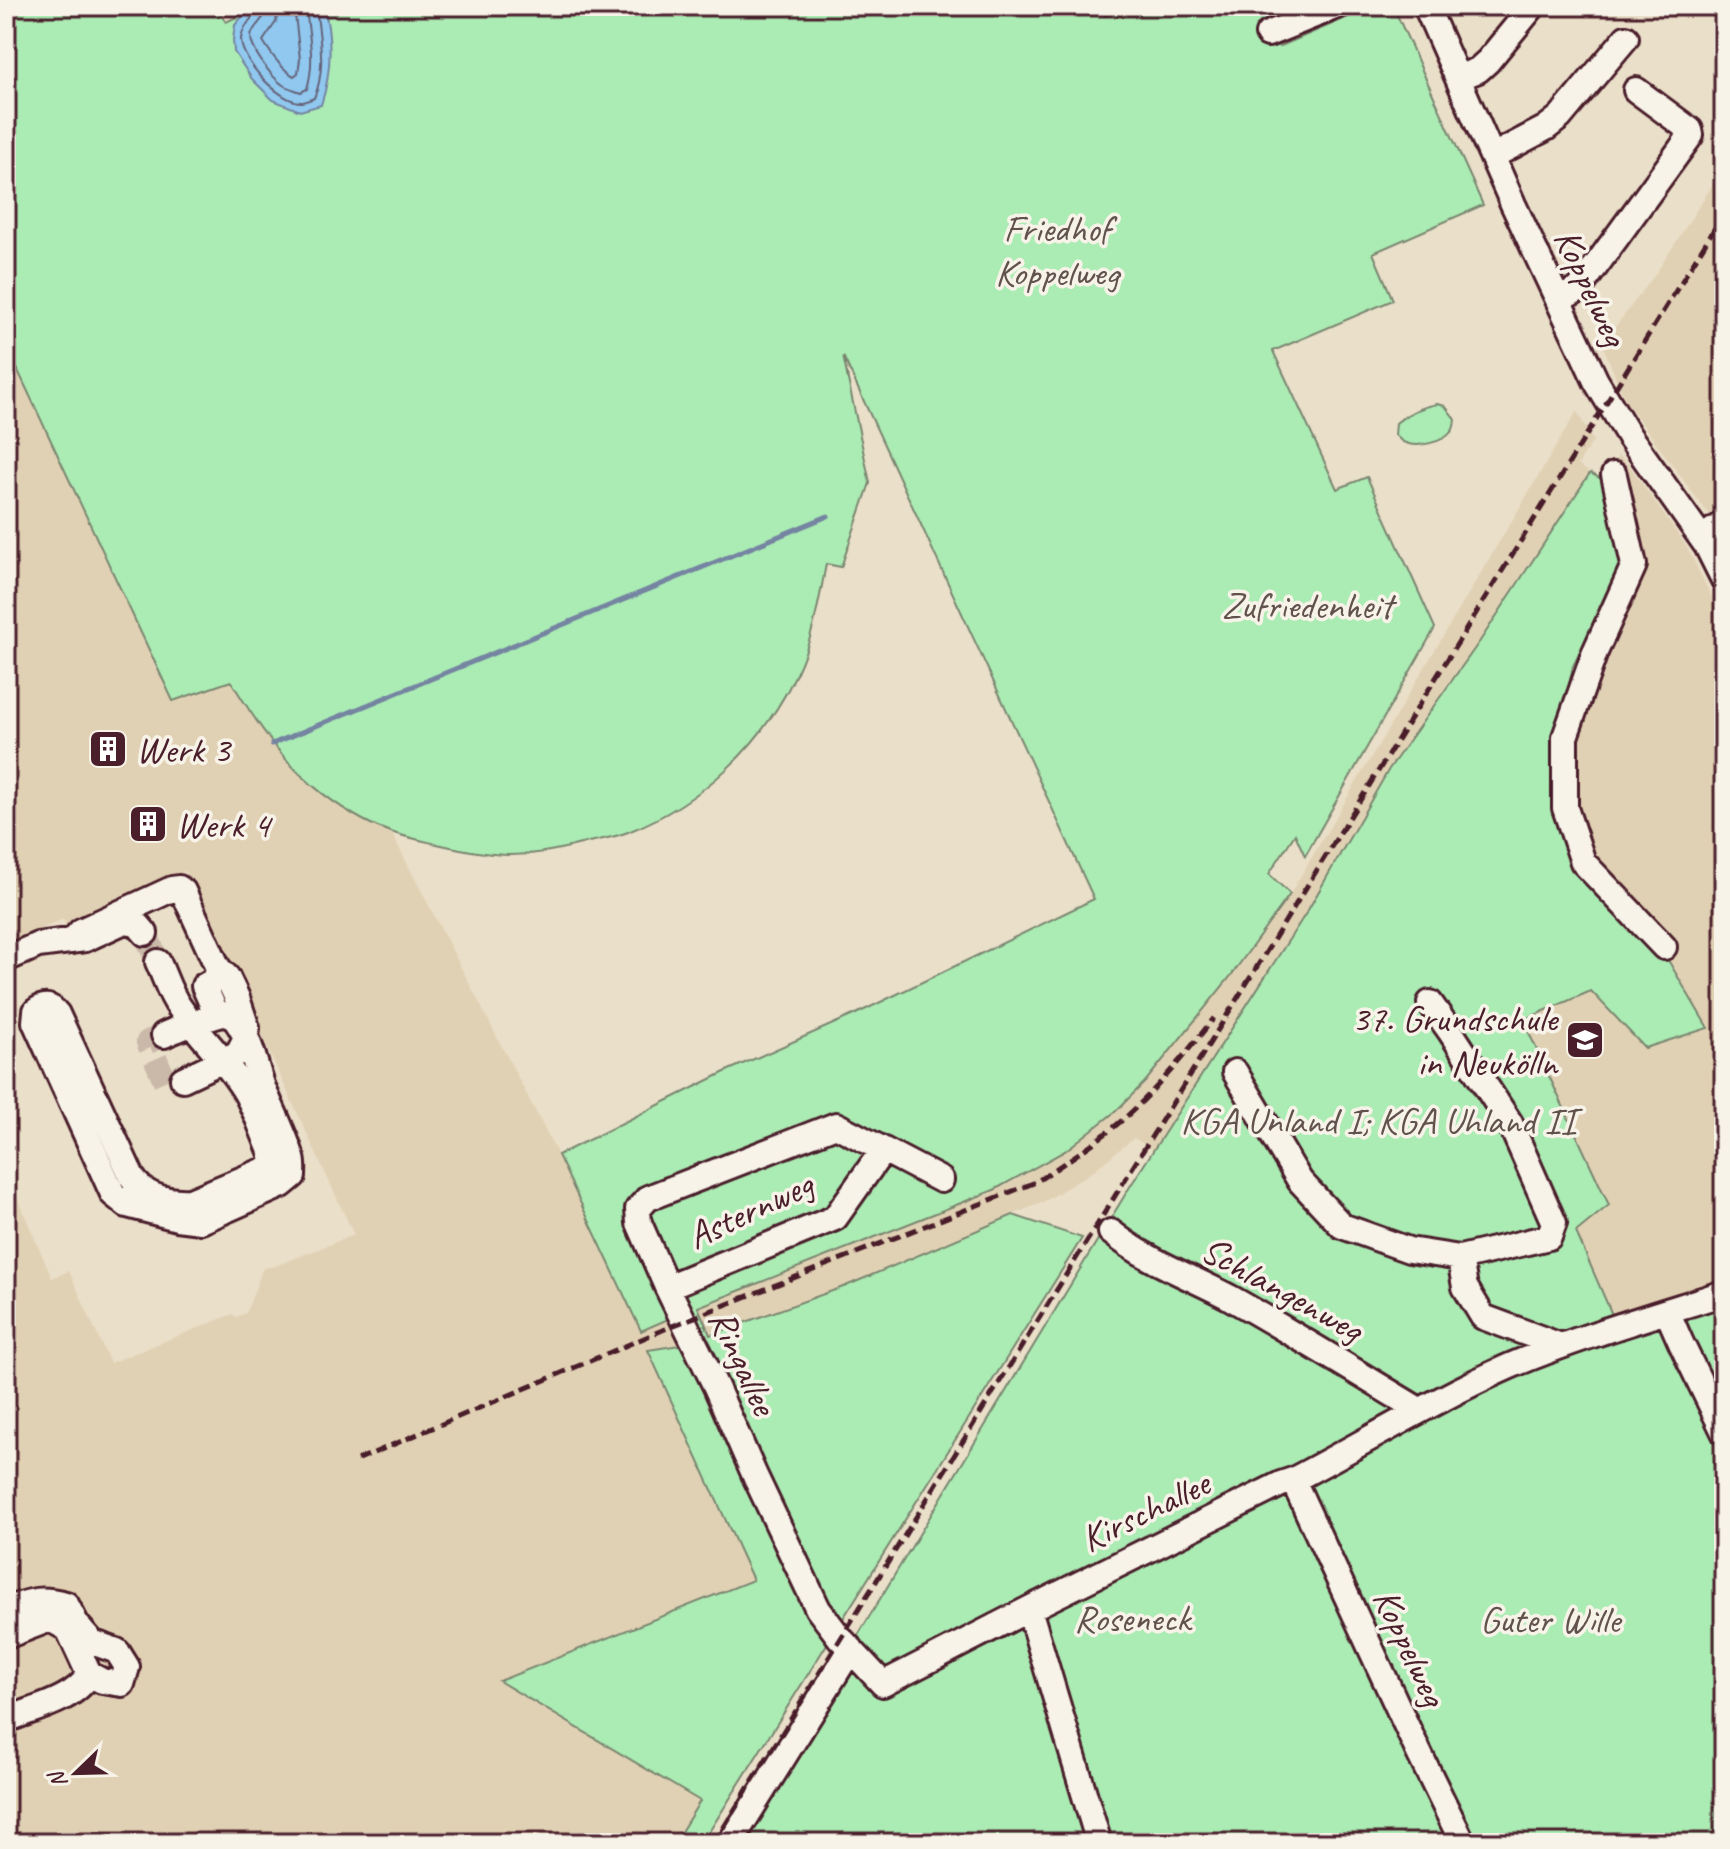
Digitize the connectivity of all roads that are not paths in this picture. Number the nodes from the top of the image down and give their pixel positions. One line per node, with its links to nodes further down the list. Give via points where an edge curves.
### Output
1 (1337, 6): 4 (street)
2 (1426, 6): 6 (street, Koppelweg)
3 (1533, 6): 6 (street, via 1488,61)
4 (1268, 34)
5 (1626, 38): 8 (street, via 1560,117)
6 (1458, 78): 8 (street, Koppelweg)
7 (1636, 90): 9 (street, via 1691,135 1579,289)
8 (1493, 156): 9 (street, Koppelweg)
9 (1558, 300): 12 (street, Koppelweg, via 1620,423)
10 (1614, 475): 16 (street, via 1634,565 1565,737 1565,808 1583,862)
11 (1724, 523): 12 (street)
12 (1702, 538): 13 (street, Koppelweg)
13 (1724, 580)
14 (145, 933): 15 (street, via 131,921)
15 (72, 941): 17 (street, via 38,945); 19 (street, via 81,931 179,888)
16 (1664, 947)
17 (6, 959)
18 (158, 962): 22 (street)
19 (218, 968): 21 (street, via 216,979 204,986); 24 (street, via 237,998)
20 (1430, 1003): 31 (street, via 1510,1123 1554,1223 1549,1237)
21 (217, 1015): 22 (street); 24 (street, via 234,1018)
22 (192, 1024): 23 (street); 25 (street)
23 (164, 1035)
24 (246, 1038): 25 (street, via 238,1053); 25 (street, via 294,1161 293,1176 201,1221 127,1205 109,1186 75,1082 138,1186 159,1197 190,1201 267,1169 273,1160 245,1092)
25 (222, 1061): 27 (street)
26 (1235, 1072): 31 (street, via 1300,1181 1342,1226 1409,1250)
27 (183, 1079)
28 (883, 1150): 29 (street, Ringallee); 32 (street, Asternweg, via 835,1218); 32 (street, Ringallee, via 836,1125 648,1198 638,1209 639,1223)
29 (941, 1180)
30 (1111, 1232): 36 (street, Schlangenweg, via 1127,1246 1298,1336)
31 (1460, 1258): 35 (street, via 1465,1287 1483,1317)
32 (667, 1287): 42 (street, Ringallee, via 818,1609)
33 (1724, 1293): 34 (street)
34 (1667, 1311): 35 (street); 37 (street)
35 (1561, 1346): 36 (street)
36 (1419, 1410): 38 (street)
37 (1724, 1432)
38 (1293, 1480): 39 (street, Kirschallee); 47 (street, Koppelweg)
39 (1029, 1609): 42 (street, Ringallee, via 883,1684); 46 (street)
40 (6, 1610): 43 (street, via 47,1599 66,1604 92,1642 117,1651 127,1667 122,1684)
41 (6, 1636): 43 (street, via 50,1619 68,1629)
42 (851, 1649): 45 (street)
43 (89, 1674): 44 (street, via 72,1694)
44 (6, 1720)
45 (730, 1843)
46 (1099, 1843)
47 (1463, 1843)

